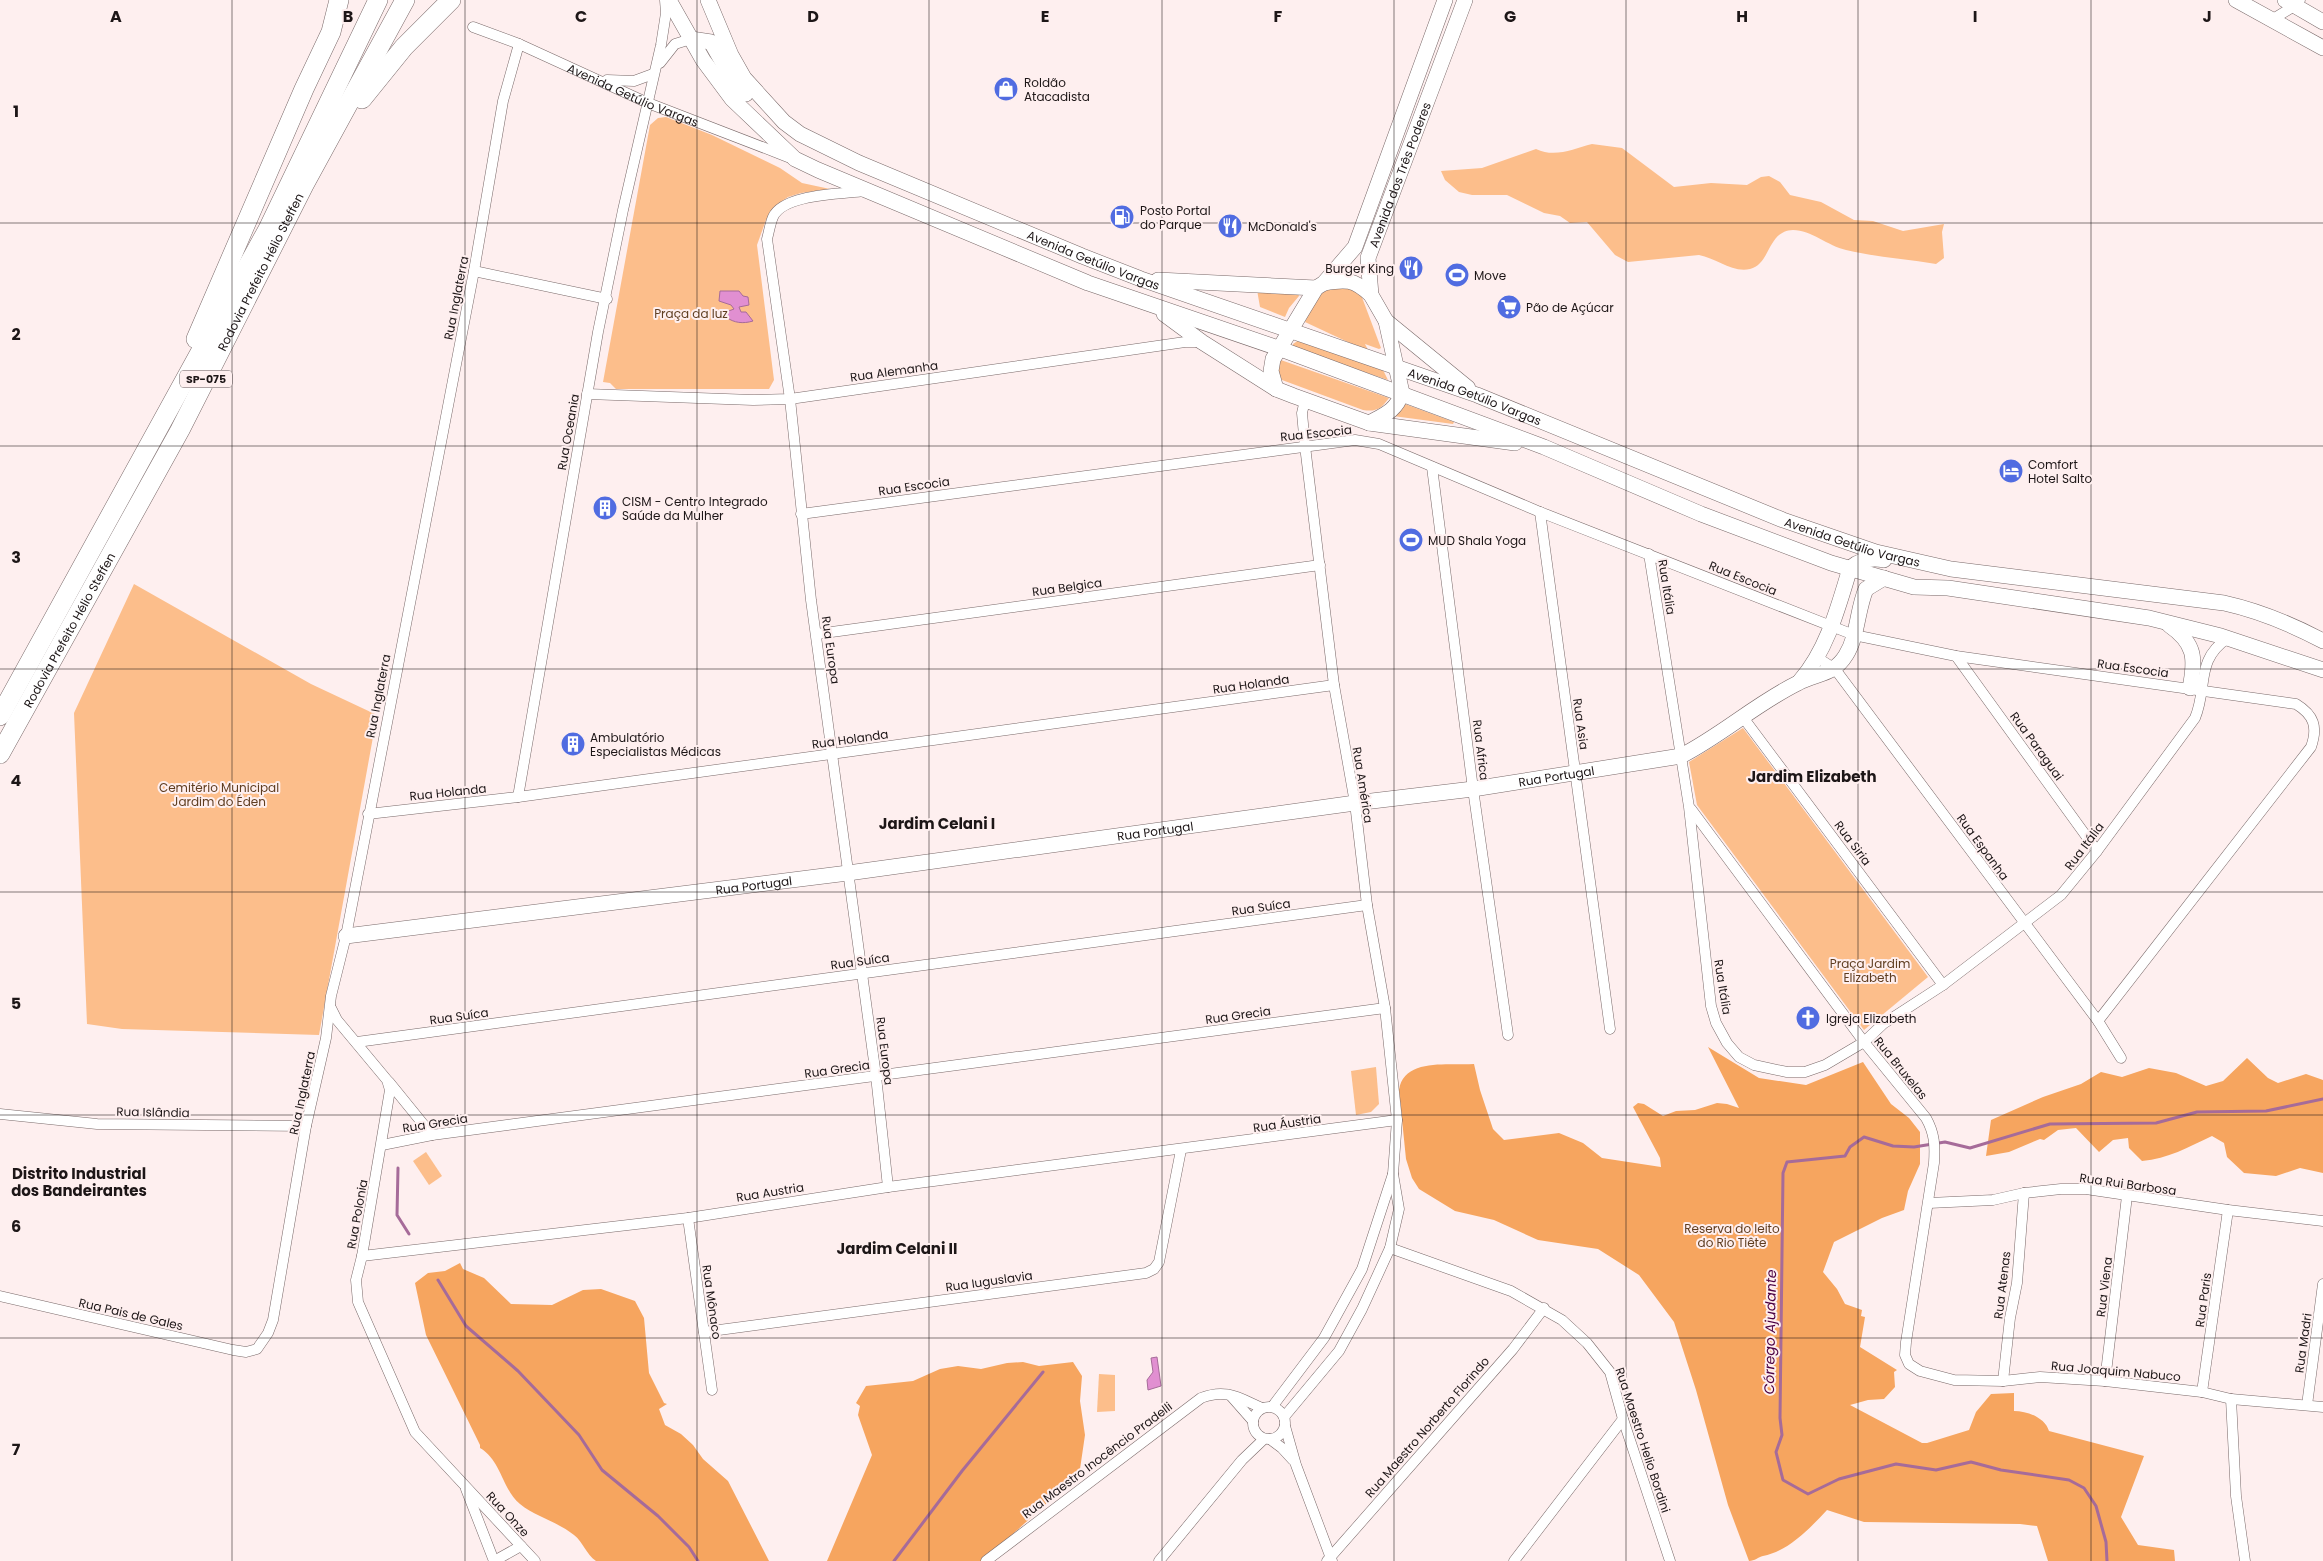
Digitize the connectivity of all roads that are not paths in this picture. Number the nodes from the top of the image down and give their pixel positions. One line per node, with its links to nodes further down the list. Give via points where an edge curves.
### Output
1 (324, 0): 18 (highway, via 329,19)
2 (339, 0): 18 (highway)
3 (378, 0): 46 (highway, Rodovia Prefeito Hélio Steffen / SP-075, via 268,229)
4 (405, 0): 24 (highway, Rodovia Prefeito Hélio Steffen / SP-075)
5 (451, 0): 24 (highway, via 370,87)
6 (667, 0): 15 (main road, Avenida Getúlio Vargas); 19 (street, Rua Oceania)
7 (708, 0): 22 (main road, Avenida Getúlio Vargas, via 744,78)
8 (1444, 0): 28 (main road, Avenida dos Três Poderes, via 1355,247)
9 (1465, 0): 29 (main road, Avenida dos Três Poderes, via 1368,258)
10 (2236, 0): 12 (main road)
11 (2294, 2): 12 (street); 13 (main road)
12 (2273, 20): 17 (main road)
13 (2323, 22)
14 (472, 27): 16 (street, Avenida Getúlio Vargas)
15 (690, 38): 19 (street, Rua Oceania, via 675,44); 22 (main road, via 711,42 731,77 763,114); 23 (main road, Avenida Getúlio Vargas, via 732,99)
16 (519, 44): 20 (street, Avenida Getúlio Vargas); 26 (street, Rua Inglaterra, via 503,102)
17 (2323, 48)
18 (323, 49): 46 (highway)
19 (653, 74): 20 (street, via 634,81); 21 (street, Rua Oceania)
20 (596, 78): 21 (street, Avenida Getúlio Vargas)
21 (648, 103): 23 (street, Avenida Getúlio Vargas); 30 (street, Rua Oceania, via 623,210)
22 (784, 122): 27 (main road, Avenida Getúlio Vargas, via 859,163)
23 (795, 159): 25 (main road, Avenida Getúlio Vargas)
24 (304, 185): 72 (highway, Rodovia Prefeito Hélio Steffen / SP-075, via 180,430)
25 (866, 190): 31 (main road, Avenida Getúlio Vargas, via 1088,283); 41 (street, Rua Europa, via 793,201 781,206 773,216 767,240)
26 (474, 271): 30 (street); 80 (street, Rua Inglaterra)
27 (1141, 279): 28 (main road); 33 (main road, Avenida Getúlio Vargas)
28 (1320, 286): 29 (main road, via 1338,280 1352,281); 33 (main road, Avenida dos Três Poderes)
29 (1371, 295): 32 (main road, Avenida dos Três Poderes)
30 (607, 299): 39 (street, Rua Oceania)
31 (1150, 304): 34 (main road); 35 (main road, Avenida Getúlio Vargas)
32 (1386, 321): 36 (main road, Avenida dos Três Poderes); 40 (main road)
33 (1290, 331): 35 (main road, Avenida dos Três Poderes); 36 (main road, Avenida Getúlio Vargas)
34 (1202, 342): 37 (main road); 41 (street, Rua Alemanha)
35 (1278, 348): 37 (main road, Avenida dos Três Poderes, via 1271,365); 38 (main road, Avenida Getúlio Vargas)
36 (1396, 368): 38 (main road, Avenida dos Três Poderes); 40 (main road, Avenida Getúlio Vargas)
37 (1276, 389): 42 (main road)
38 (1402, 393): 43 (main road, via 1392,411); 45 (main road, Avenida Getúlio Vargas)
39 (587, 394): 41 (street, Rua Alemanha); 77 (street, Rua Oceania)
40 (1477, 395): 53 (main road, Avenida Getúlio Vargas, via 1783,520 1876,552)
41 (790, 399): 49 (street, Rua Europa)
42 (1305, 400): 43 (main road); 44 (street, Rua América, via 1302,413)
43 (1369, 423): 45 (main road)
44 (1304, 446): 47 (street, Rua Escocia, via 1340,440 1379,444); 49 (street, Rua Escocia); 51 (street, Rua América)
45 (1544, 447): 52 (main road, Avenida Getúlio Vargas, via 1701,514)
46 (148, 449): 70 (highway, Rodovia Prefeito Hélio Steffen / SP-075)
47 (1432, 467): 48 (street, Rua Escocia); 76 (street, Rua Africa)
48 (1540, 512): 50 (street, Rua Escocia); 75 (street, Rua Asia)
49 (801, 514): 59 (street, Rua Europa)
50 (1649, 554): 58 (street, Rua Escocia); 74 (street, Rua Itália)
51 (1320, 565): 59 (street, Rua Belgica); 68 (street, Rua América)
52 (1850, 568): 53 (main road, via 1859,561 1876,558); 55 (main road, Avenida Getúlio Vargas); 58 (main road)
53 (1951, 569): 54 (main road, Avenida Getúlio Vargas)
54 (2004, 576): 56 (main road, via 2004,582 1995,590); 62 (main road, Avenida Getúlio Vargas, via 2224,603 2258,610)
55 (1884, 578): 56 (main road, Avenida Getúlio Vargas, via 1914,587); 60 (main road, via 1866,589)
56 (1948, 588): 57 (main road, Avenida Getúlio Vargas)
57 (2163, 621): 61 (main road, Avenida Getúlio Vargas); 69 (main road, via 2182,634 2190,645)
58 (1831, 626): 60 (street, Rua Escocia); 64 (main road)
59 (816, 634): 73 (street, Rua Europa)
60 (1854, 635): 63 (street, Rua Escocia); 65 (main road, via 1847,654)
61 (2228, 638): 66 (main road, Avenida Getúlio Vargas); 69 (street, Rua Itália, via 2210,654)
62 (2323, 641)
63 (1956, 656): 69 (street, Rua Escocia); 81 (street, Rua Paraguai)
64 (1818, 658): 65 (street, Rua Espanha); 67 (main road)
65 (1835, 669): 67 (main road, Rua Portugal); 84 (street, Rua Espanha)
66 (2323, 670)
67 (1799, 682): 71 (main road, Rua Portugal)
68 (1334, 685): 73 (street, Rua Holanda); 78 (street, Rua América)
69 (2196, 688): 81 (street, Rua Itália, via 2200,707 2195,718); 90 (street, Rua Escocia, via 2296,704 2304,708 2316,733 2310,747)
70 (0, 716)
71 (1742, 716): 74 (main road, Rua Portugal); 87 (street, Rua Siria)
72 (0, 754)
73 (832, 754): 77 (street, Rua Holanda); 82 (street, Rua Europa)
74 (1681, 756): 75 (main road, Rua Portugal); 79 (street, Rua Itália)
75 (1575, 773): 76 (main road, Rua Portugal); 91 (street, Rua Asia)
76 (1473, 789): 78 (main road, Rua Portugal); 92 (street, Rua Africa)
77 (518, 797): 80 (street, Rua Holanda)
78 (1354, 803): 82 (main road, Rua Portugal); 83 (street, Rua América)
79 (1689, 807): 94 (street, Rua Bruxelas); 94 (street, Rua Itália, via 1711,1006 1716,1024 1727,1043 1739,1057 1754,1065 1805,1072 1825,1065)
80 (368, 814): 85 (street, Rua Inglaterra)
81 (2097, 851): 84 (street, Rua Itália, via 2061,895)
82 (848, 873): 85 (main road, Rua Portugal); 86 (street, Rua Europa)
83 (1367, 905): 86 (street, Rua Suíca); 89 (street, Rua América)
84 (2023, 922): 87 (street, Rua Itália); 90 (street, Rua Espanha)
85 (346, 936): 88 (street, Rua Inglaterra)
86 (862, 974): 93 (street, Rua Suíca); 96 (street, Rua Europa)
87 (1943, 985): 94 (street, Rua Itália, via 1883,1024)
88 (331, 1008): 93 (street, via 337,1020); 100 (street, Rua Inglaterra)
89 (1385, 1008): 96 (street, Rua Grecia); 99 (street, Rua América)
90 (2098, 1021): 95 (street, Rua Espanha)
91 (1610, 1028)
92 (1508, 1035)
93 (357, 1042): 97 (street)
94 (1864, 1042): 108 (street, Rua Bruxelas, via 1926,1118 1935,1137)
95 (2121, 1058)
96 (876, 1076): 101 (street, Rua Grecia); 105 (street, Rua Europa)
97 (388, 1080): 101 (street); 102 (street, Rua Polonia, via 389,1100)
98 (0, 1114): 100 (street, Rua Islândia, via 97,1124)
99 (1397, 1120): 103 (street, Rua Áustria); 104 (street, Rua América)
100 (306, 1126): 118 (street, Rua Inglaterra, via 273,1320)
101 (432, 1135): 102 (street, Rua Grecia)
102 (382, 1145): 113 (street, Rua Polonia)
103 (1181, 1150): 105 (street, Rua Austria); 117 (street, Rua Iuguslavia, via 1159,1262 1146,1273)
104 (1393, 1174): 112 (street, via 1399,1209); 128 (street, via 1362,1269 1324,1338)
105 (888, 1187): 110 (street, Rua Austria)
106 (2024, 1192): 107 (street, Rua Rui Barbosa, via 2086,1189); 108 (street, Rua Rui Barbosa, via 1993,1200); 120 (street, Rua Atenas, via 2017,1283)
107 (2127, 1196): 109 (street, Rua Rui Barbosa); 121 (street, Rua Viena)
108 (1929, 1203): 119 (street, Rua Bruxelas, via 1906,1342 1905,1355)
109 (2228, 1210): 111 (street, Rua Rui Barbosa); 123 (street, Rua Paris)
110 (688, 1218): 113 (street, Rua Austria); 117 (street, Rua Mônaco)
111 (2323, 1221)
112 (1390, 1248): 116 (street, Rua Maestro Helio Bordini, via 1511,1291); 130 (street, via 1339,1351)
113 (362, 1256): 132 (street, Rua Polonia, via 356,1280 358,1302)
114 (2323, 1284): 126 (street, Rua Madri)
115 (0, 1296): 118 (street, Rua Pais de Gales, via 234,1350)
116 (1544, 1308): 129 (street, Rua Maestro Helio Bordini, via 1587,1343 1610,1372); 138 (street, Rua Maestro Norberto Florindo, via 1513,1349)
117 (704, 1332): 122 (street, Rua Mônaco)
118 (257, 1350)
119 (1909, 1364): 120 (street, Rua Joaquim Nabuco, via 1920,1371 1954,1380)
120 (2003, 1380): 121 (street, Rua Joaquim Nabuco, via 2040,1377)
121 (2105, 1381): 123 (street, Rua Joaquim Nabuco)
122 (712, 1390)
123 (2202, 1392): 125 (street, Rua Joaquim Nabuco)
124 (1229, 1393): 128 (street); 131 (street); 141 (street, Rua Maestro Inocêncio Pradelli, via 1212,1393 1201,1398)
125 (2231, 1399): 126 (street, Rua Joaquim Nabuco); 145 (street, via 2236,1496)
126 (2307, 1405): 127 (street, Rua Joaquim Nabuco)
127 (2323, 1407)
128 (1267, 1408): 130 (street, via 1277,1409); 131 (street, via 1254,1416)
129 (1623, 1419): 143 (street); 144 (street, Rua Maestro Helio Bordini)
130 (1285, 1422): 133 (street, via 1280,1435); 135 (street)
131 (1254, 1426): 133 (street); 134 (street)
132 (415, 1432): 136 (street, Rua Onze)
133 (1267, 1439): 134 (street); 135 (street, via 1282,1448)
134 (1242, 1460): 142 (street)
135 (1296, 1465): 138 (street)
136 (463, 1484): 137 (street, Rua Onze); 139 (street, Rua Onze)
137 (521, 1546): 139 (street); 140 (street, Rua Onze)
138 (1330, 1560)
139 (494, 1561)
140 (535, 1561)
141 (986, 1561)
142 (1159, 1561)
143 (1514, 1561)
144 (1670, 1561)
145 (2245, 1561)

